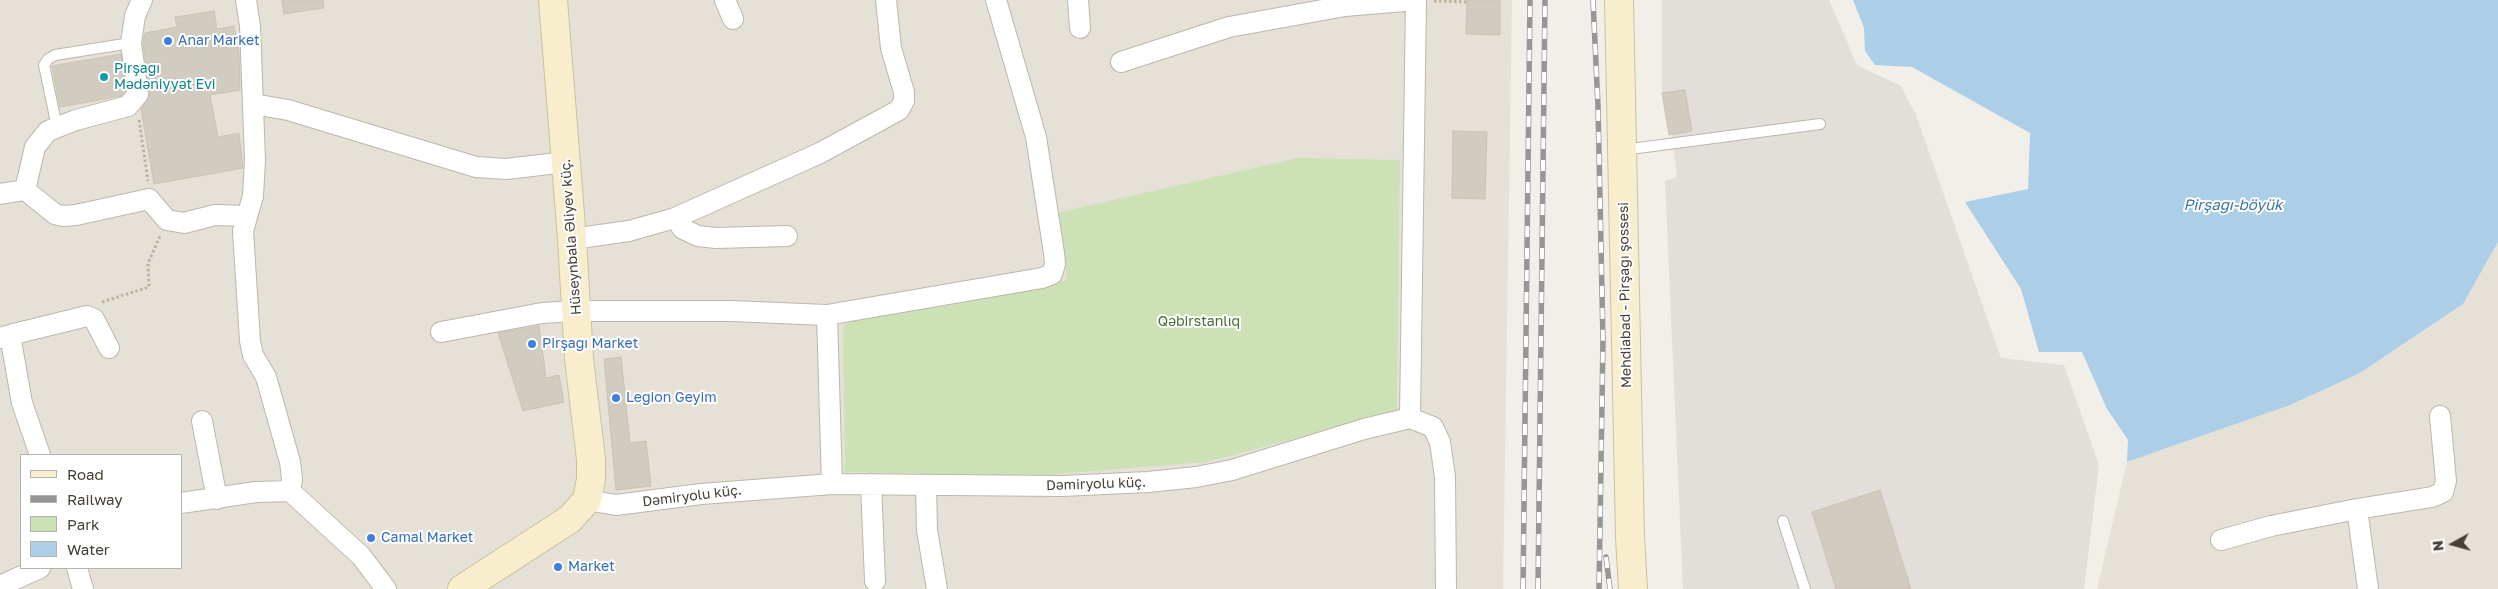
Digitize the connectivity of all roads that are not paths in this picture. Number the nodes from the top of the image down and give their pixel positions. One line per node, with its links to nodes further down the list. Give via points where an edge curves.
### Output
1 (142, 0): 12 (street, via 135,16)
2 (246, 0): 14 (street)
3 (553, 0): 18 (street, Hüseynbala Əliyev küç.)
4 (725, 0): 10 (street)
5 (886, 0): 22 (street, via 891,48 904,92 899,110 820,153)
6 (996, 0): 26 (street, via 1036,138 1054,253 1052,274)
7 (1078, 0): 11 (street)
8 (1416, 0): 13 (street, via 1344,6 1229,27); 31 (street)
9 (1619, 0): 17 (street, Mehdiabad - Pirşağı şossesi)
10 (733, 19)
11 (1080, 28)
12 (131, 42): 16 (street, via 138,81 138,94 133,101 116,111); 16 (lane, via 48,58 44,65)
13 (1120, 62)
14 (253, 104): 18 (street, via 303,114 476,167 506,168); 21 (street, via 255,183)
15 (1820, 124): 17 (lane)
16 (57, 127): 19 (street, via 48,131 35,147)
17 (1622, 150): 53 (street, Mehdiabad - Pirşağı şossesi)
18 (566, 162): 24 (street, Hüseynbala Əliyev küç.)
19 (25, 190): 20 (street); 21 (street, via 55,214 63,216 149,199 167,220 184,223 215,215)
20 (0, 194)
21 (246, 216): 37 (street, via 243,253 250,341 253,354 266,377 290,462)
22 (675, 218): 23 (street, via 682,229 698,236); 24 (street, via 629,231)
23 (787, 236)
24 (572, 239): 25 (street, Hüseynbala Əliyev küç.)
25 (576, 311): 26 (street); 27 (street, via 542,313); 39 (street, Hüseynbala Əliyev küç., via 591,459)
26 (827, 315): 34 (street)
27 (440, 332)
28 (5, 336): 29 (street, via 87,316 94,320); 33 (street)
29 (109, 348)
30 (2440, 416): 41 (street, via 2446,481 2444,492 2432,497)
31 (1410, 418): 36 (street, Dəmiryolu küç., via 1232,470 1196,477 1062,486); 52 (street, via 1433,427 1440,442 1445,476)
32 (202, 421): 38 (street)
33 (40, 454)
34 (832, 484): 35 (street, Dəmiryolu küç.); 39 (street, Dəmiryolu küç., via 701,494 616,505)
35 (871, 484): 36 (street, Dəmiryolu küç.); 46 (street)
36 (926, 485): 51 (street, via 927,530)
37 (290, 491): 38 (street, via 256,492); 49 (street, via 361,556)
38 (217, 499): 40 (street)
39 (586, 500): 50 (street, via 579,511 548,535)
40 (182, 503)
41 (2357, 509): 43 (street, via 2271,526); 55 (street)
42 (1783, 521): 54 (lane)
43 (2222, 540)
44 (38, 569): 47 (street)
45 (77, 569): 48 (street)
46 (875, 581)
47 (2, 585)
48 (83, 589)
49 (386, 589)
50 (463, 589)
51 (937, 589)
52 (1446, 589)
53 (1633, 589)
54 (1805, 589)
55 (2368, 589)

